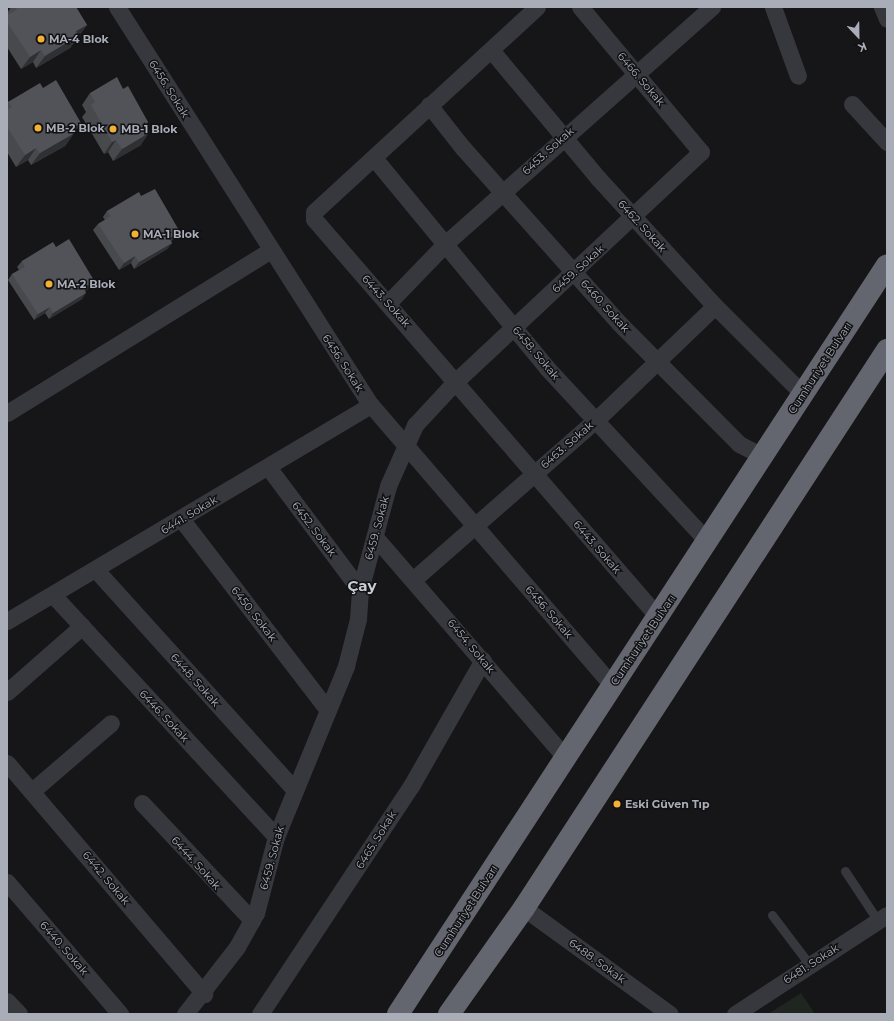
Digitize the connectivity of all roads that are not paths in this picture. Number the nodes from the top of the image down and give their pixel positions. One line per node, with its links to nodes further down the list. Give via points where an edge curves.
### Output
1 (117, 7): 20 (street, 6456. Sokak)
2 (536, 7): 8 (street, 6443. Sokak)
3 (580, 7): 9 (street, 6466. Sokak)
4 (712, 7): 9 (street, 6453. Sokak)
5 (773, 7): 10 (street)
6 (882, 7): 7 (street)
7 (887, 20)
8 (491, 50): 12 (street, 6443. Sokak); 13 (street, 6462. Sokak)
9 (636, 72): 13 (street, 6453. Sokak); 15 (street, 6466. Sokak)
10 (798, 76)
11 (852, 104): 14 (street)
12 (429, 105): 16 (street, 6443. Sokak); 17 (street, 6460. Sokak)
13 (564, 137): 17 (street, 6453. Sokak); 18 (street, 6462. Sokak)
14 (887, 142)
15 (701, 152): 18 (street, 6459. Sokak)
16 (374, 158): 19 (street, 6458. Sokak); 23 (street, 6443. Sokak, via 314,212 314,219)
17 (502, 191): 19 (street, 6453. Sokak); 22 (street, 6460. Sokak)
18 (634, 217): 22 (street, 6459. Sokak); 24 (street, 6462. Sokak)
19 (446, 243): 23 (street, 6453. Sokak); 25 (street, 6458. Sokak)
20 (271, 250): 30 (street, 6456. Sokak); 31 (street)
21 (887, 265): 29 (highway, Cumhuriyet Bulvarı)
22 (574, 272): 25 (street, 6459. Sokak); 27 (street, 6460. Sokak)
23 (389, 302): 28 (street, 6443. Sokak)
24 (715, 306): 27 (street, 6463. Sokak); 29 (street, 6462. Sokak)
25 (514, 327): 28 (street, 6459. Sokak); 32 (street, 6458. Sokak)
26 (887, 350): 61 (highway)
27 (657, 362): 32 (street, 6463. Sokak); 34 (street, 6460. Sokak, via 739,444)
28 (455, 382): 33 (street, 6459. Sokak, via 415,425); 36 (street, 6443. Sokak)
29 (803, 394): 34 (highway, Cumhuriyet Bulvarı)
30 (371, 405): 33 (street, 6456. Sokak); 35 (street, 6441. Sokak)
31 (7, 414)
32 (596, 419): 36 (street, 6463. Sokak); 40 (street, 6458. Sokak)
33 (407, 446): 38 (street, 6456. Sokak); 39 (street, 6459. Sokak, via 388,486)
34 (764, 457): 40 (highway, Cumhuriyet Bulvarı)
35 (268, 467): 37 (street, 6441. Sokak); 43 (street, 6452. Sokak)
36 (533, 474): 38 (street, 6463. Sokak); 45 (street, 6443. Sokak)
37 (182, 520): 41 (street, 6441. Sokak); 51 (street, 6450. Sokak)
38 (472, 524): 42 (street, 6463. Sokak); 49 (street, 6456. Sokak)
39 (375, 536): 42 (street, 6454. Sokak); 43 (street, 6459. Sokak)
40 (707, 541): 45 (highway, Cumhuriyet Bulvarı)
41 (96, 570): 44 (street, 6441. Sokak); 55 (street, 6448. Sokak)
42 (414, 579): 48 (street, 6454. Sokak)
43 (360, 590): 51 (street, 6459. Sokak, via 358,619 346,666)
44 (53, 595): 46 (street, 6441. Sokak); 47 (street, 6446. Sokak)
45 (659, 618): 49 (highway, Cumhuriyet Bulvarı)
46 (7, 621)
47 (82, 626): 50 (street); 58 (street, 6446. Sokak)
48 (483, 660): 53 (street, 6454. Sokak); 71 (street, 6465. Sokak, via 411,786)
49 (613, 686): 53 (highway, Cumhuriyet Bulvarı)
50 (7, 692)
51 (327, 708): 55 (street, 6459. Sokak)
52 (111, 723): 56 (street)
53 (566, 758): 72 (highway, Cumhuriyet Bulvarı)
54 (7, 763): 56 (street, 6442. Sokak)
55 (295, 790): 58 (street, 6459. Sokak)
56 (32, 791): 66 (street, 6442. Sokak)
57 (142, 803): 64 (street, 6444. Sokak)
58 (276, 837): 64 (street, 6459. Sokak, via 269,872)
59 (844, 871): 63 (lane)
60 (7, 882): 69 (street, 6440. Sokak)
61 (524, 908): 73 (highway); 74 (street, 6488. Sokak)
62 (772, 915): 65 (lane)
63 (882, 918): 65 (street, 6481. Sokak)
64 (252, 920): 66 (street, 6459. Sokak)
65 (810, 965): 75 (street, 6481. Sokak)
66 (204, 994): 70 (street, 6459. Sokak)
67 (7, 1001): 68 (street)
68 (18, 1014)
69 (120, 1014)
70 (185, 1014)
71 (260, 1014)
72 (398, 1014)
73 (449, 1014)
74 (670, 1014)
75 (736, 1014)

